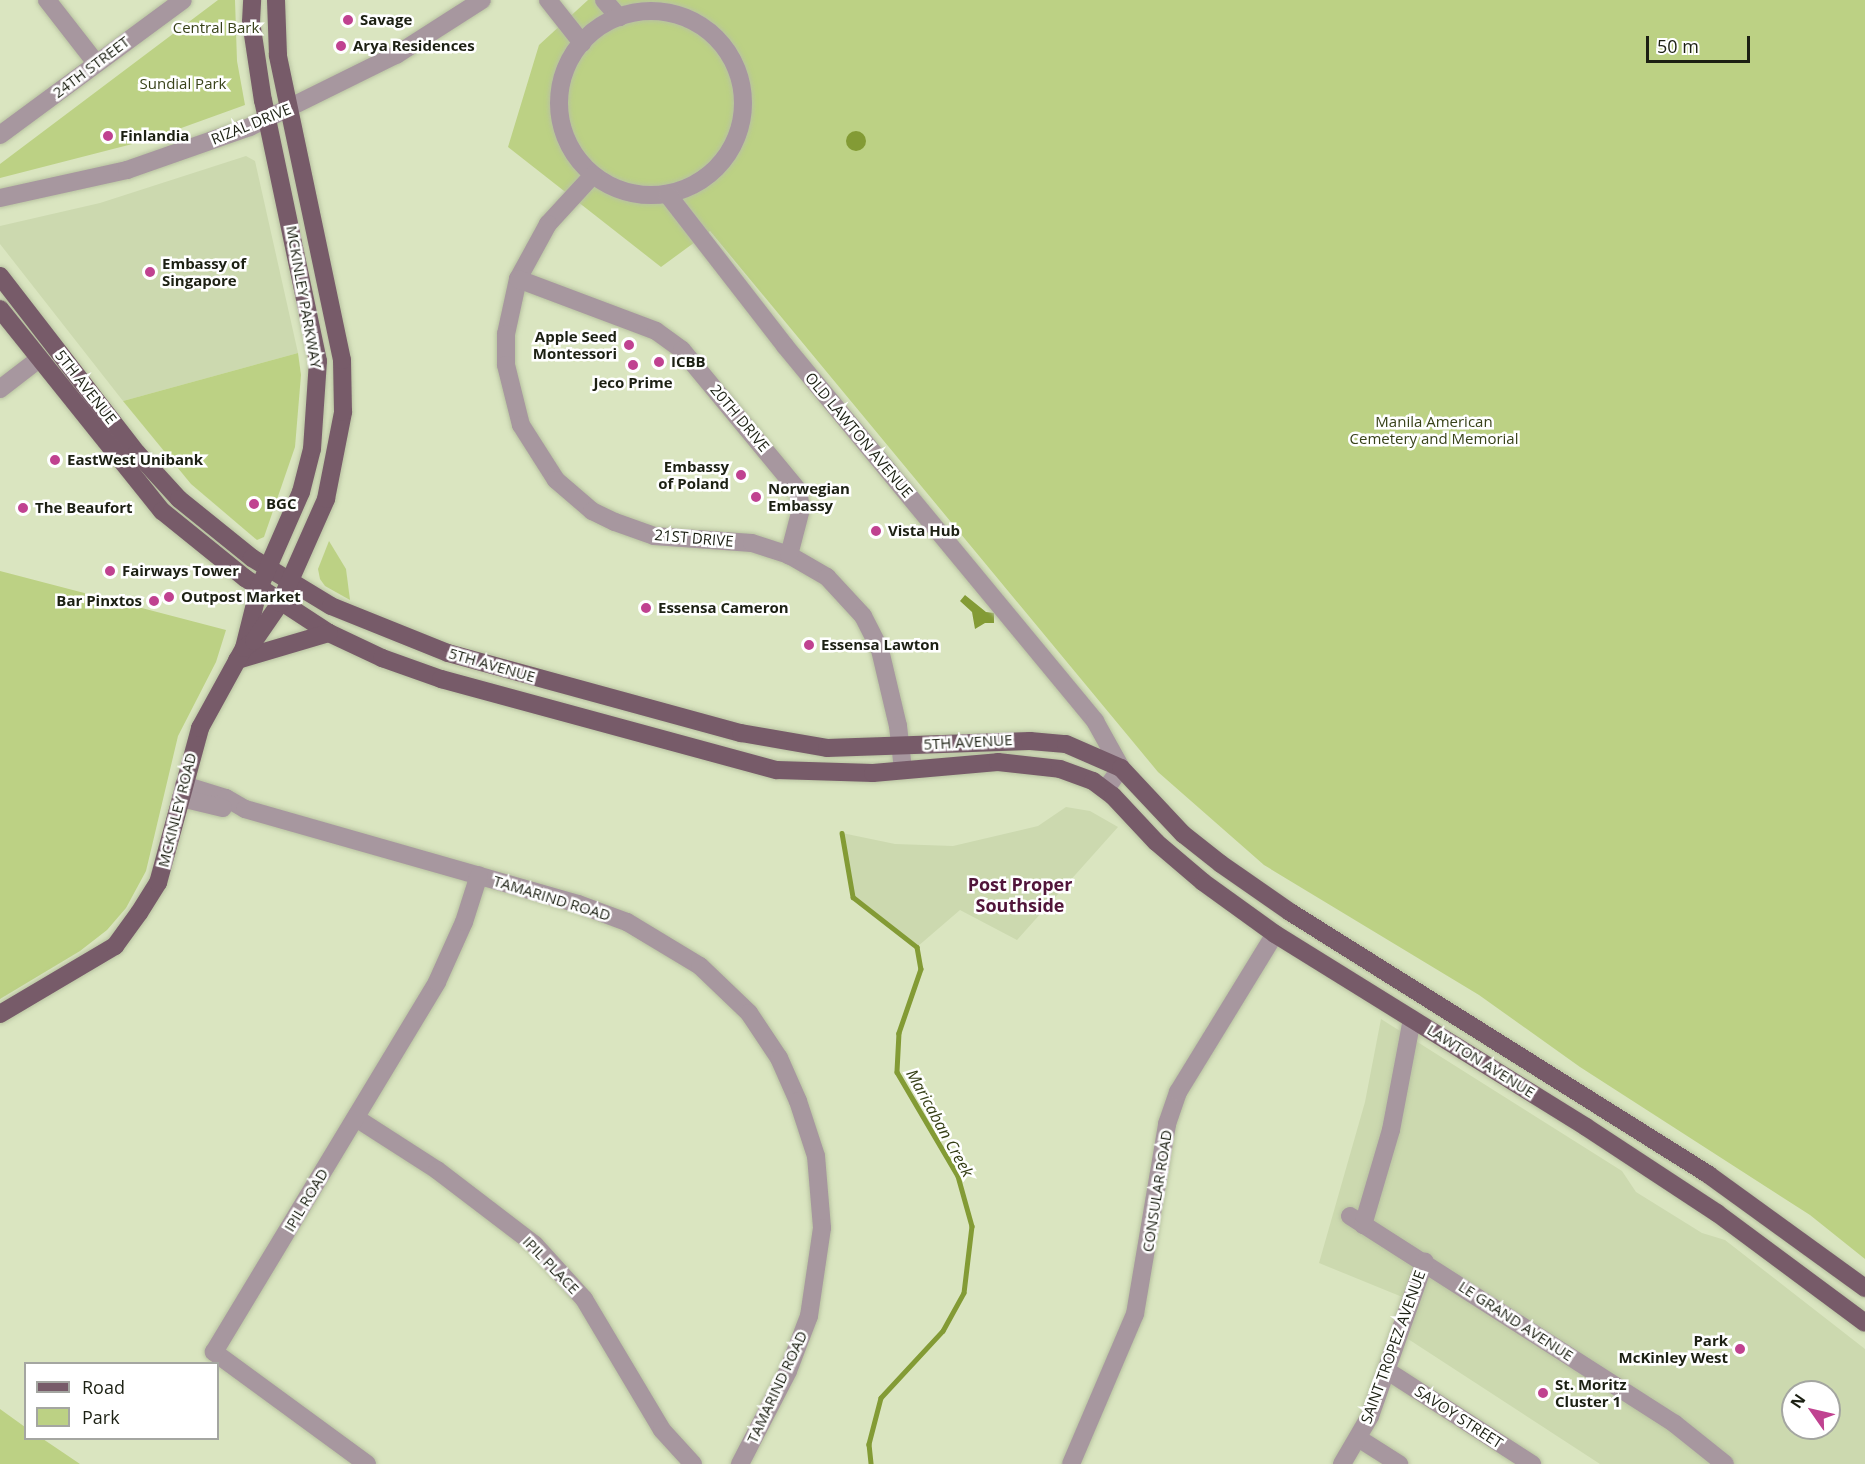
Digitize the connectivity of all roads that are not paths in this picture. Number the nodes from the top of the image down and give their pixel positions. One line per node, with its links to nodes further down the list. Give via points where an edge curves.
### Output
1 (47, 0): 10 (street)
2 (183, 0): 10 (street, 24TH STREET)
3 (252, 0): 12 (main road, MCKINLEY PARKWAY, via 251,22)
4 (276, 0): 11 (main road, MCKINLEY PARKWAY, via 278,55)
5 (482, 0): 11 (street, RIZAL DRIVE, via 396,55)
6 (548, 0): 9 (street)
7 (604, 0): 8 (street)
8 (619, 17): 9 (street); 15 (street, via 656,11 692,20 717,38 740,76 742,121 728,155 702,181)
9 (582, 43): 14 (street, via 562,82 559,111 566,140)
10 (96, 63): 13 (street, 24TH STREET)
11 (289, 110): 12 (street, RIZAL DRIVE); 24 (main road, MCKINLEY PARKWAY, via 335,318 342,360 343,412 326,499)
12 (267, 120): 16 (street, RIZAL DRIVE, via 127,170); 23 (main road, MCKINLEY PARKWAY, via 318,361 312,448 300,492)
13 (0, 135)
14 (592, 175): 15 (street, via 628,193); 18 (street, 21ST DRIVE, via 548,224)
15 (668, 195): 30 (street, OLD LAWTON AVENUE, via 785,346 1087,711)
16 (0, 198)
17 (0, 276): 23 (main road, 5TH AVENUE, via 159,478 196,515)
18 (518, 279): 22 (street, 20TH DRIVE, via 656,331 682,350 798,490 801,509); 22 (street, 21ST DRIVE, via 506,334 511,396 526,435 556,480 592,511 634,530 675,538 752,543)
19 (0, 309): 20 (main road, 5TH AVENUE)
20 (39, 359): 21 (street); 25 (main road, 5TH AVENUE, via 162,511)
21 (0, 389)
22 (789, 555): 29 (street, 21ST DRIVE, via 827,577 849,597 870,628 886,667)
23 (267, 568): 24 (main road, 5TH AVENUE); 25 (main road, MCKINLEY PARKWAY)
24 (290, 582): 26 (main road, MCKINLEY ROAD); 29 (main road, 5TH AVENUE, via 343,612 448,653 719,727 827,748)
25 (259, 588): 26 (main road, 5TH AVENUE); 28 (main road, MCKINLEY ROAD)
26 (280, 603): 27 (main road, 5TH AVENUE); 28 (main road, MCKINLEY ROAD)
27 (329, 633): 28 (main road); 31 (main road, 5TH AVENUE, via 441,679 732,760 811,774)
28 (241, 654): 33 (main road, MCKINLEY ROAD, via 200,728)
29 (901, 747): 30 (main road, 5TH AVENUE, via 1001,739 1066,744); 31 (street, 21ST DRIVE)
30 (1121, 768): 32 (street); 40 (main road, LAWTON AVENUE, via 1183,834 1246,882 1669,1148 1781,1223)
31 (903, 770): 32 (main road, 5TH AVENUE, via 966,762 1025,763 1060,769)
32 (1105, 790): 35 (main road, LAWTON AVENUE, via 1187,869)
33 (183, 792): 34 (street, TAMARIND ROAD); 36 (main road, MCKINLEY ROAD, via 158,883 115,946)
34 (479, 875): 38 (street, IPIL ROAD, via 464,922 437,982); 46 (street, TAMARIND ROAD, via 627,922 692,961 749,1013 779,1058 816,1156 822,1228 809,1317 788,1371)
35 (1275, 934): 37 (main road, LAWTON AVENUE); 47 (street, CONSULAR ROAD, via 1178,1092 1167,1124 1135,1314)
36 (0, 1014)
37 (1412, 1019): 39 (street, LE GRAND AVENUE, via 1391,1130 1356,1220); 41 (main road, LAWTON AVENUE, via 1717,1213)
38 (356, 1118): 44 (street, IPIL ROAD, via 214,1352); 45 (street, IPIL PLACE, via 437,1170 535,1245 585,1299 662,1430)
39 (1425, 1261): 42 (street, SAINT TROPEZ AVENUE); 51 (street, LE GRAND AVENUE, via 1675,1424)
40 (1865, 1288)
41 (1865, 1323)
42 (1386, 1370): 43 (street, SAINT TROPEZ AVENUE); 50 (street, SAVOY STREET)
43 (1358, 1438): 48 (street, SAINT TROPEZ AVENUE); 49 (street)
44 (367, 1464)
45 (693, 1464)
46 (740, 1464)
47 (1071, 1464)
48 (1342, 1464)
49 (1399, 1464)
50 (1532, 1464)
51 (1725, 1464)

